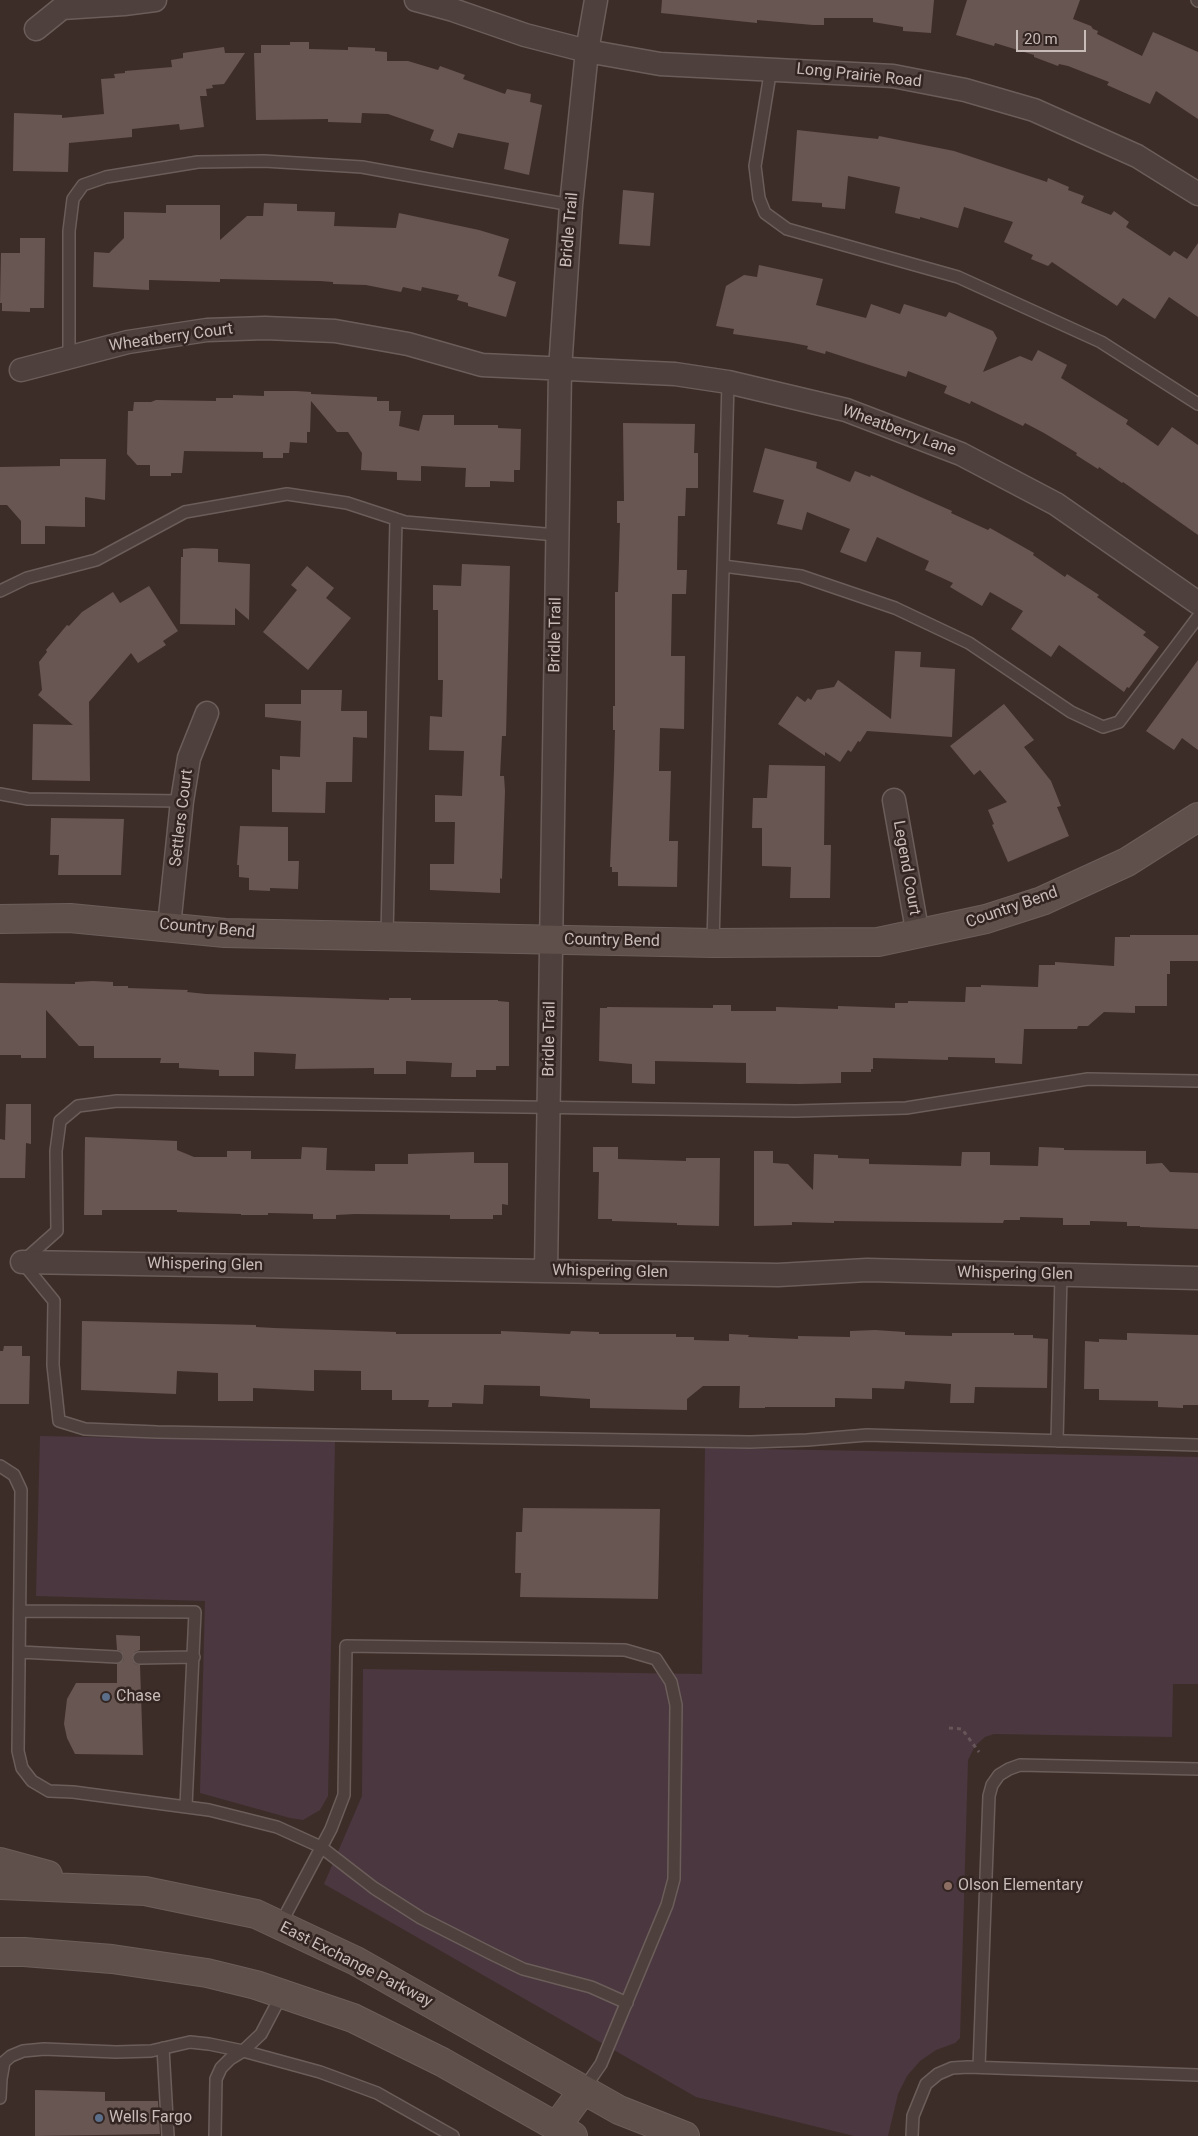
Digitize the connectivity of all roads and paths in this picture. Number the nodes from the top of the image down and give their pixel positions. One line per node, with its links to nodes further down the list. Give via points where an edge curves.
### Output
1 (155, 0): 4 (street, via 124,4)
2 (416, 0): 6 (street, Long Prairie Road)
3 (596, 0): 6 (street, Bridle Trail)
4 (62, 4): 5 (street)
5 (36, 29)
6 (587, 51): 7 (street, Long Prairie Road, via 660,64); 9 (street, Bridle Trail)
7 (772, 68): 8 (street, Long Prairie Road, via 893,76 965,90 1034,110 1137,156); 14 (lane, via 755,166 759,198 765,213 787,229 958,277 1100,342)
8 (1198, 194)
9 (571, 205): 10 (lane, via 362,167 264,161 198,162 106,177 83,186 73,199 69,231); 12 (street, Bridle Trail)
10 (69, 356): 11 (street, Wheatberry Court); 12 (street, Wheatberry Court, via 128,342 207,330 266,328 335,331 408,344 482,365)
11 (21, 370)
12 (560, 370): 13 (street, Wheatberry Lane, via 675,374); 16 (street, Bridle Trail)
13 (728, 382): 17 (lane); 19 (street, Wheatberry Lane, via 846,410 961,454 1056,504)
14 (1198, 404)
15 (396, 519): 16 (lane); 18 (lane, via 347,504 287,494 195,510 185,512 96,560 27,578); 28 (lane)
16 (557, 535): 30 (street, Bridle Trail)
17 (723, 566): 20 (lane, via 801,576 895,608 968,643 1071,712 1104,727 1119,722); 31 (lane)
18 (0, 591)
19 (1198, 603)
20 (1198, 617)
21 (207, 713): 24 (street, Settlers Court, via 189,758)
22 (0, 794): 24 (lane, via 28,799)
23 (894, 800): 29 (street, Legend Court)
24 (182, 801): 27 (street, Settlers Court)
25 (1198, 817): 29 (street, Country Bend, via 1127,862 1042,901 986,920)
26 (0, 919): 27 (street, Country Bend, via 70,918)
27 (169, 926): 28 (street, Country Bend, via 225,933)
28 (387, 936): 30 (street, Country Bend)
29 (918, 936): 31 (street, Country Bend, via 878,942)
30 (551, 940): 31 (street, Country Bend); 33 (street, Bridle Trail)
31 (713, 943)
32 (1198, 1081): 33 (lane, via 1088,1080 906,1108 796,1111)
33 (548, 1108): 34 (lane, via 117,1101 78,1106 60,1121 56,1151 57,1231); 35 (street, Bridle Trail)
34 (22, 1262): 35 (street, Whispering Glen); 38 (lane, via 54,1301 53,1365 59,1421 84,1429 750,1442 867,1435)
35 (546, 1271): 36 (street, Whispering Glen, via 778,1275 867,1270)
36 (1061, 1275): 37 (street, Whispering Glen); 38 (lane)
37 (1198, 1278)
38 (1057, 1441): 39 (lane)
39 (1198, 1445)
40 (0, 1466): 41 (lane, via 14,1475 21,1490)
41 (20, 1611): 42 (lane); 44 (lane, via 195,1612)
42 (20, 1652): 43 (lane); 49 (lane, via 18,1751 22,1768 32,1781 49,1791)
43 (117, 1656)
44 (194, 1657): 45 (lane); 49 (lane)
45 (139, 1658)
46 (950, 1728): 47 (path, via 962,1729)
47 (979, 1752)
48 (1198, 1769): 60 (lane, via 1020,1765 999,1775 989,1796)
49 (186, 1806): 50 (lane, via 277,1827)
50 (321, 1847): 54 (lane); 57 (lane, via 374,1888 421,1918 523,1969 591,1987); 57 (lane, via 344,1796 346,1646 625,1650 656,1659 671,1682 676,1705 674,1879 667,1905)
51 (0, 1862): 53 (street, via 68,1879)
52 (0, 1885): 53 (street, East Exchange Parkway)
53 (145, 1891): 54 (street, East Exchange Parkway, via 256,1914)
54 (280, 1925): 62 (street, East Exchange Parkway, via 356,1961)
55 (0, 1952): 56 (street, via 67,1954 159,1965 207,1973)
56 (282, 1994): 59 (lane, via 261,2034); 64 (street, via 352,2018 442,2062)
57 (627, 2003): 62 (lane, via 601,2064)
58 (163, 2048): 59 (lane, via 190,2042); 63 (lane, via 116,2052 44,2049 23,2052 4,2062); 65 (lane)
59 (243, 2052): 66 (lane, via 221,2068 216,2079); 67 (lane, via 320,2072 378,2093)
60 (979, 2068): 61 (lane); 69 (lane, via 952,2068 926,2084 913,2116)
61 (1198, 2075)
62 (583, 2090): 64 (street); 68 (street, East Exchange Parkway, via 619,2110)
63 (0, 2098)
64 (560, 2133)
65 (168, 2136)
66 (215, 2136)
67 (453, 2136)
68 (685, 2136)
69 (912, 2136)

